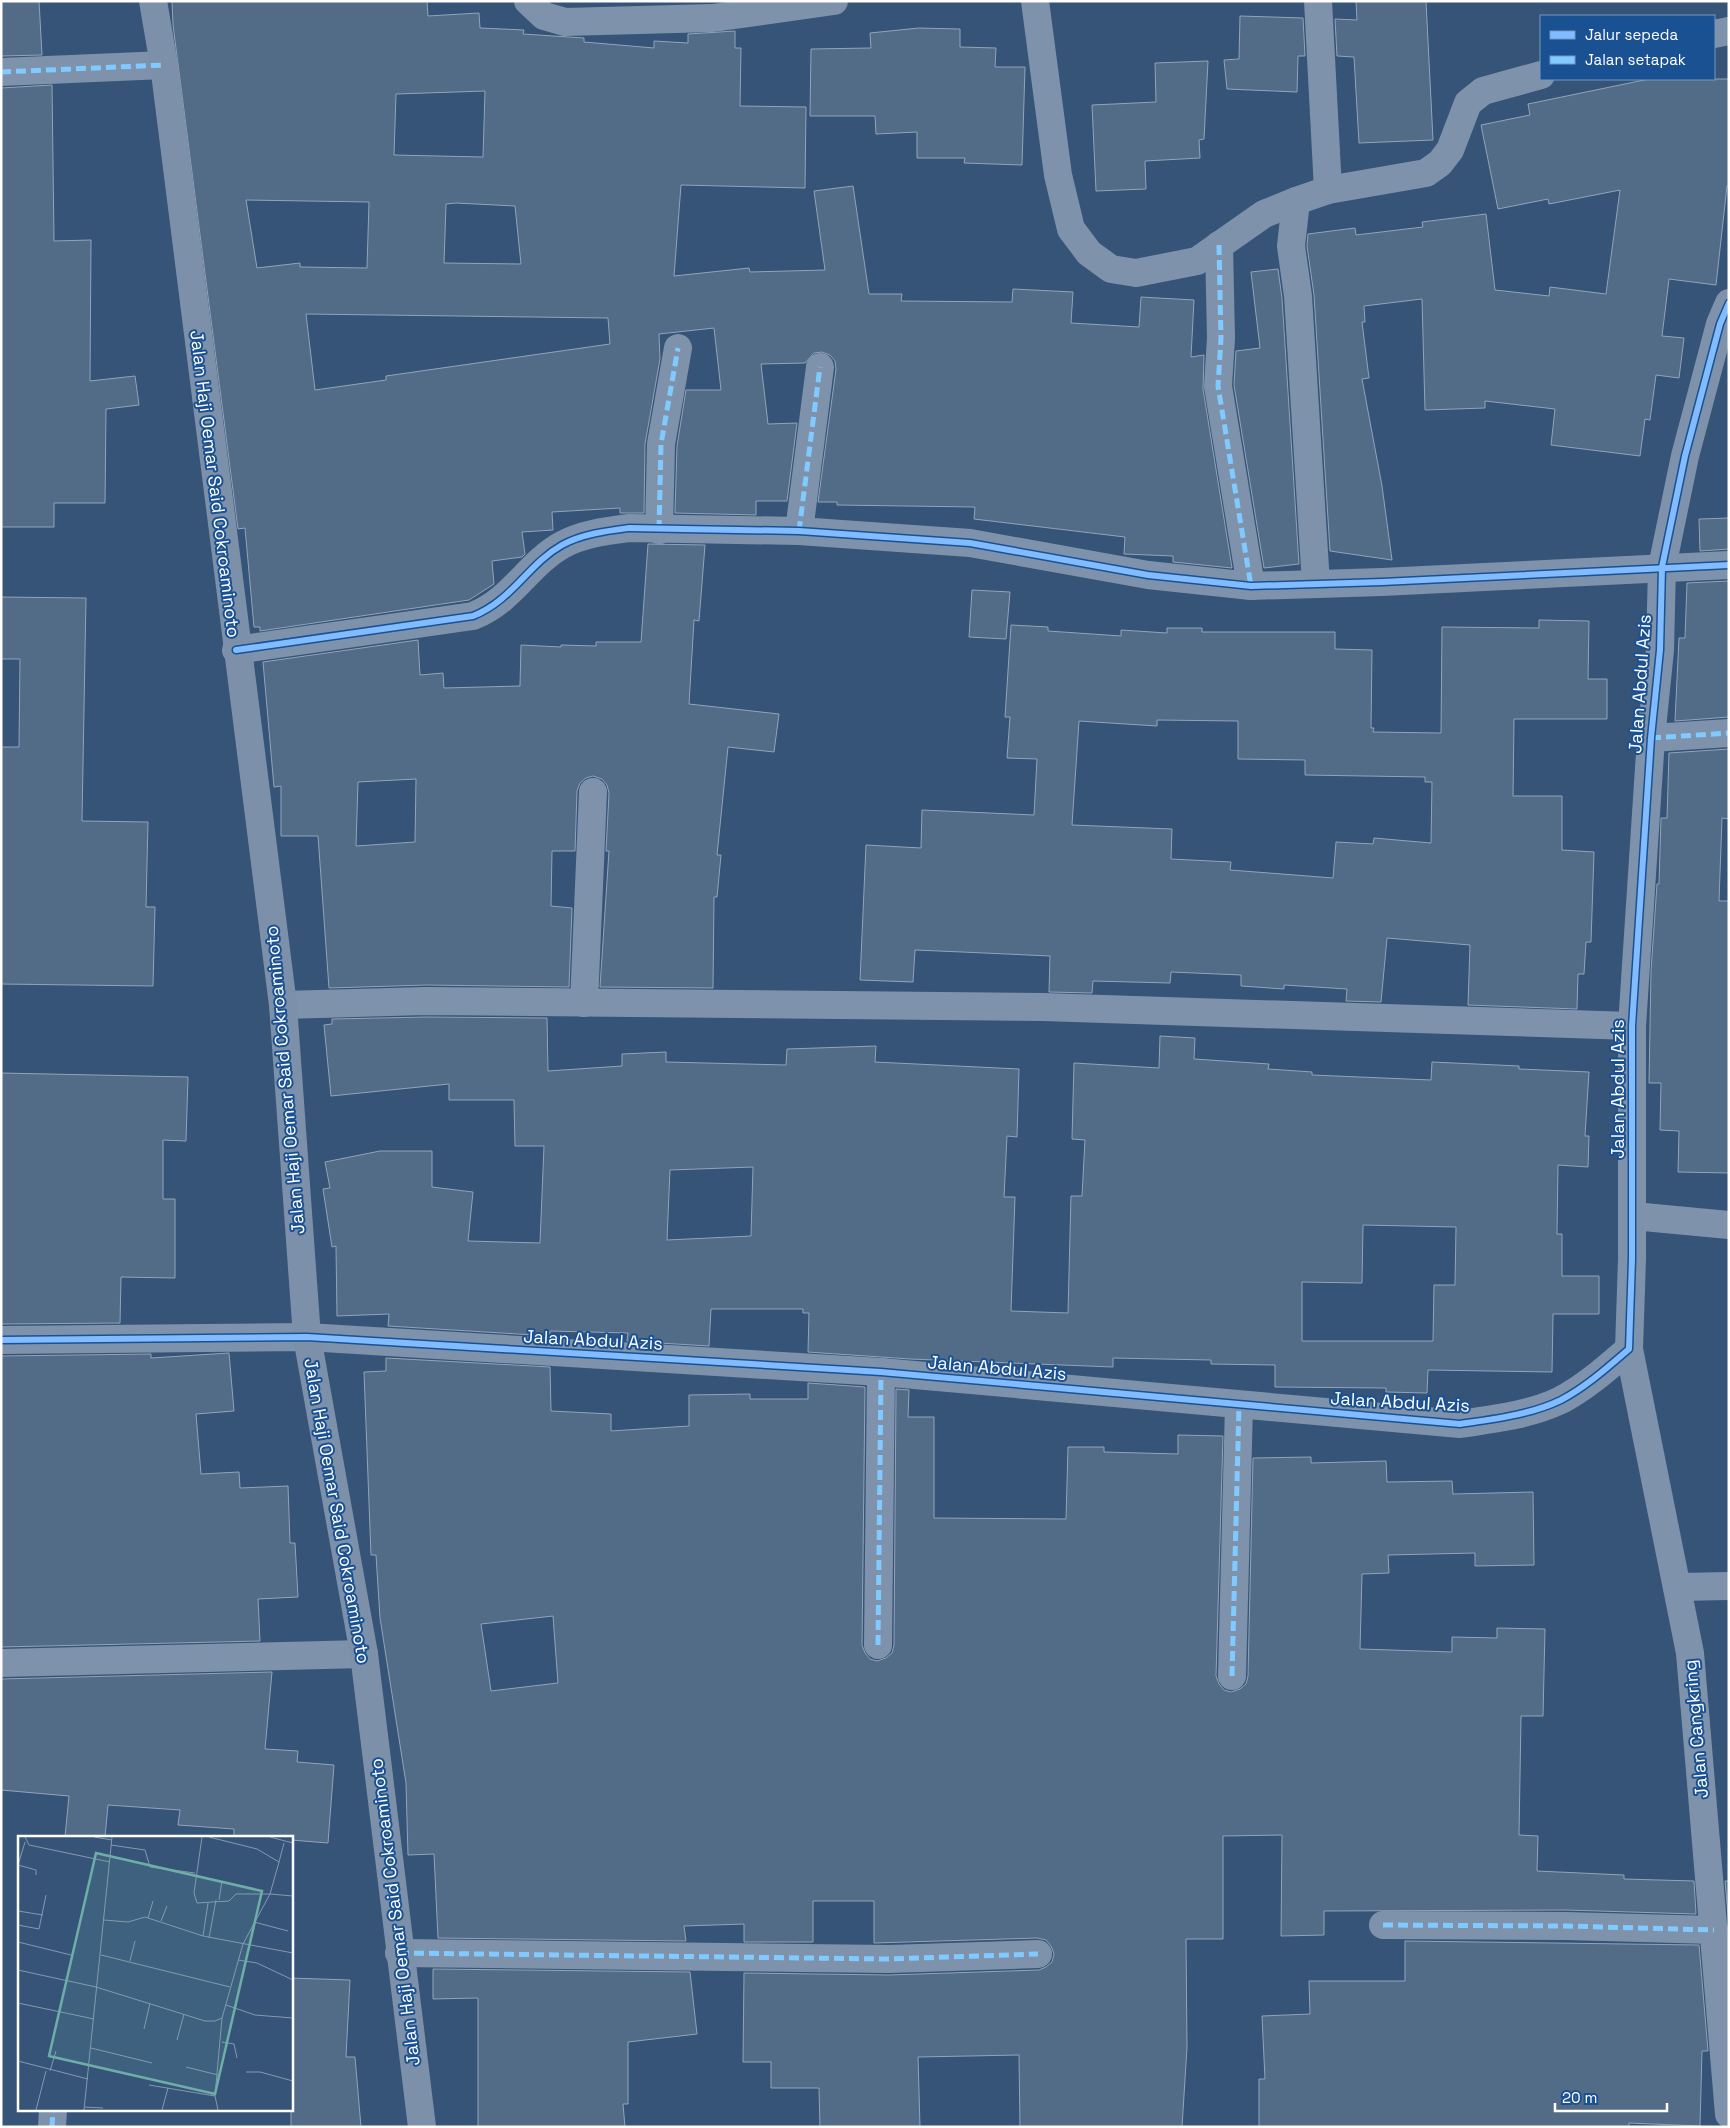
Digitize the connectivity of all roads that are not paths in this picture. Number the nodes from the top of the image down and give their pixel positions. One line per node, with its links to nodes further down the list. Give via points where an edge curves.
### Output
1 (153, 1): 8 (main road, Jalan Haji Oemar Said Cokroaminoto)
2 (528, 1): 3 (street, via 544,16 565,22 713,18)
3 (834, 1)
4 (1035, 1): 13 (street, via 1063,202 1071,229 1089,253 1111,269 1136,273 1197,261)
5 (1318, 1): 11 (street)
6 (1729, 31): 7 (street)
7 (1715, 34)
8 (164, 65): 9 (street); 23 (main road, Jalan Haji Oemar Said Cokroaminoto)
9 (1, 72)
10 (1540, 75): 11 (street, via 1483,91 1468,104 1450,150 1426,173)
11 (1328, 190): 12 (street)
12 (1296, 200): 13 (street, via 1264,214); 21 (street, via 1292,246)
13 (1219, 245): 22 (street, via 1221,338 1218,386)
14 (1726, 318): 20 (street, Jalan Abdul Azis, via 1685,456)
15 (678, 348): 17 (street, via 661,444)
16 (820, 367): 18 (street)
17 (659, 530): 18 (street); 23 (street, via 629,528 601,532 562,545 497,604 473,616)
18 (798, 531): 22 (street, via 970,543 1148,575)
19 (1729, 565): 20 (street)
20 (1662, 567): 21 (street); 25 (street, Jalan Abdul Azis, via 1660,650)
21 (1316, 584): 22 (street)
22 (1251, 586)
23 (236, 650): 28 (main road, Jalan Haji Oemar Said Cokroaminoto)
24 (1729, 733): 25 (street)
25 (1651, 738): 29 (street, Jalan Abdul Azis)
26 (593, 792): 27 (street)
27 (584, 1003): 28 (street, via 426,1001); 29 (street, via 1043,1007)
28 (283, 1006): 32 (main road, Jalan Haji Oemar Said Cokroaminoto)
29 (1632, 1026): 30 (street, Jalan Abdul Azis)
30 (1633, 1216): 31 (street); 34 (street, Jalan Abdul Azis)
31 (1729, 1224)
32 (307, 1337): 33 (street, Jalan Abdul Azis); 35 (street, Jalan Abdul Azis); 40 (main road, Jalan Haji Oemar Said Cokroaminoto)
33 (1, 1340)
34 (1628, 1349): 36 (street, Jalan Abdul Azis, via 1603,1372 1561,1400 1517,1415 1460,1424); 38 (street, Jalan Cangkring)
35 (881, 1372): 36 (street, Jalan Abdul Azis); 39 (street)
36 (1239, 1405): 42 (street)
37 (1729, 1586): 38 (street)
38 (1676, 1587): 44 (street, Jalan Cangkring, via 1690,1653)
39 (878, 1645)
40 (364, 1654): 41 (street); 45 (main road, Jalan Haji Oemar Said Cokroaminoto)
41 (1, 1662)
42 (1232, 1676)
43 (1383, 1926): 44 (street)
44 (1714, 1930): 48 (street, Jalan Cangkring)
45 (399, 1953): 46 (street, via 889,1959); 50 (main road, Jalan Haji Oemar Said Cokroaminoto)
46 (1038, 1954)
47 (53, 2110): 49 (street)
48 (1729, 2114)
49 (52, 2127)
50 (422, 2127)

